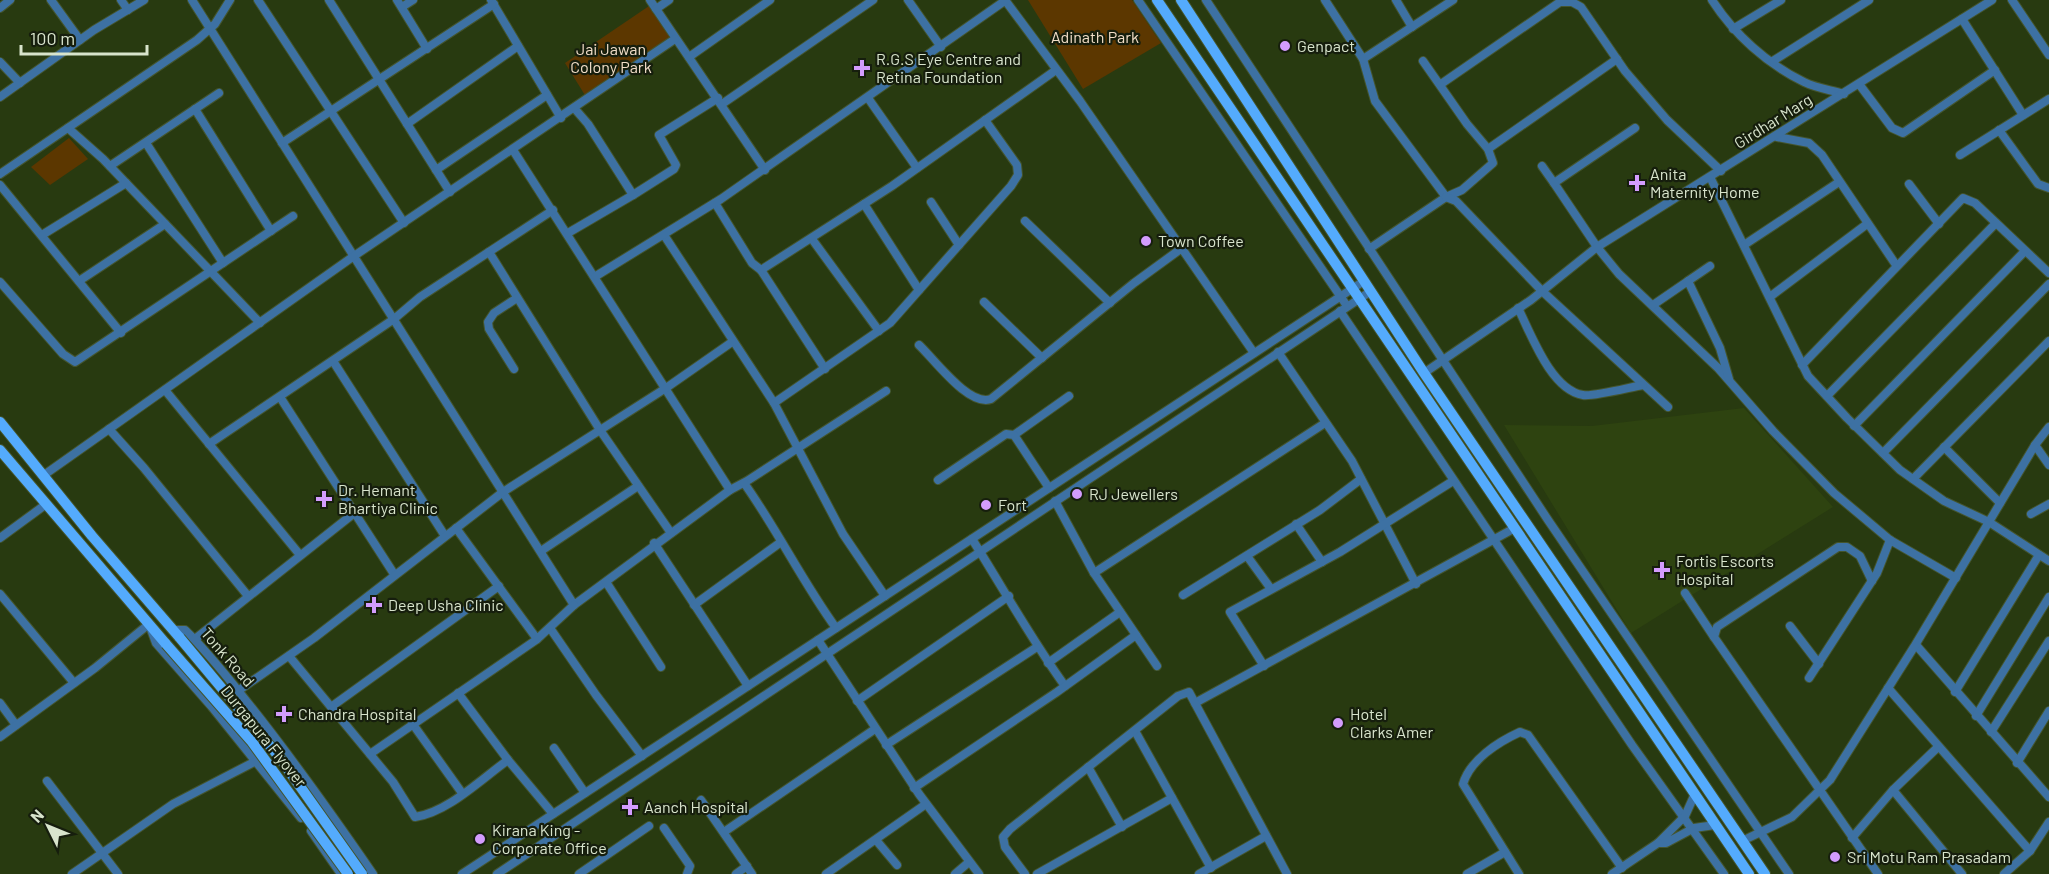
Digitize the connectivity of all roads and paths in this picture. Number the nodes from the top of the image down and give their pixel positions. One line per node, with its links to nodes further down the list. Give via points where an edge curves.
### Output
1 (10, 0): 30 (street)
2 (51, 0): 38 (street)
3 (121, 0): 32 (street)
4 (144, 0): 32 (street)
5 (192, 0): 35 (street)
6 (230, 0): 35 (street)
7 (258, 0): 64 (street)
8 (329, 0): 51 (street)
9 (413, 0): 29 (street)
10 (650, 0): 31 (street)
11 (669, 0): 31 (street)
12 (770, 0): 43 (street)
13 (873, 0): 61 (street, via 773,72)
14 (908, 0): 40 (street)
15 (1005, 0): 40 (street); 49 (street)
16 (1138, 0): 135 (street)
17 (1157, 0): 131 (main road)
18 (1181, 0): 127 (main road)
19 (1206, 0): 115 (street)
20 (1324, 0): 44 (street)
21 (1396, 0): 34 (street)
22 (1453, 0): 34 (street)
23 (1712, 0): 36 (street)
24 (1781, 0): 36 (street)
25 (1869, 0): 47 (street)
26 (2012, 0): 42 (street)
27 (493, 2): 39 (street); 41 (street)
28 (1986, 2): 33 (street, Girdhar Marg)
29 (399, 4): 41 (street)
30 (0, 8)
31 (656, 9): 37 (street)
32 (128, 10): 38 (street)
33 (1962, 19): 50 (street); 54 (street, Girdhar Marg)
34 (1412, 27): 44 (street)
35 (209, 29): 69 (street); 74 (street)
36 (1733, 29): 47 (street)
37 (675, 39): 43 (street); 63 (street)
38 (80, 40): 52 (street)
39 (518, 46): 57 (street); 68 (street)
40 (940, 46): 59 (street)
41 (427, 49): 51 (street)
42 (2047, 49)
43 (689, 57): 61 (street)
44 (1363, 59): 94 (street, via 1375,101)
45 (1617, 59): 53 (street, via 1581,7 1560,2); 75 (street); 83 (street, via 1667,120)
46 (1423, 61): 53 (street)
47 (1773, 61): 56 (street, via 1806,83)
48 (0, 62): 52 (street)
49 (1056, 70): 67 (street); 114 (street)
50 (1995, 70): 54 (street, via 1903,133 1892,128); 65 (street)
51 (379, 79): 64 (street); 68 (street)
52 (20, 83): 58 (street)
53 (1440, 84): 75 (street)
54 (1860, 84): 56 (street, Girdhar Marg)
55 (219, 93): 62 (street)
56 (1844, 94): 72 (street, Girdhar Marg)
57 (547, 95): 66 (street); 81 (street)
58 (0, 98)
59 (868, 98): 80 (street); 82 (street)
60 (2049, 99): 65 (street)
61 (720, 101): 82 (street); 93 (street, via 659,135 676,165)
62 (195, 109): 73 (street); 106 (street)
63 (574, 109): 66 (street); 93 (street, via 588,124)
64 (330, 112): 74 (street); 101 (street)
65 (2023, 115): 71 (street)
66 (561, 118): 76 (street)
67 (985, 120): 80 (street); 111 (street, via 1017,165 1018,175)
68 (407, 124): 81 (street)
69 (68, 128): 78 (street); 84 (street)
70 (1635, 128): 88 (street)
71 (1999, 130): 77 (street); 91 (street, via 2027,172 2038,184)
72 (1780, 135): 83 (street, Girdhar Marg); 86 (street, via 1809,143)
73 (146, 143): 78 (street); 119 (street)
74 (282, 143): 118 (street)
75 (1488, 149): 94 (street, via 1493,163 1462,190)
76 (513, 150): 92 (street); 98 (street)
77 (1960, 154)
78 (110, 166): 87 (street)
79 (1542, 166): 88 (street)
80 (916, 168): 97 (street)
81 (436, 170): 92 (street)
82 (765, 170): 96 (street)
83 (1720, 171): 85 (street, Girdhar Marg)
84 (0, 174)
85 (1710, 177): 112 (street); 113 (street, Girdhar Marg)
86 (1839, 182): 104 (street); 112 (street)
87 (126, 183): 103 (street); 108 (street)
88 (1554, 183): 113 (street)
89 (1909, 184): 105 (street)
90 (0, 185): 108 (street)
91 (2049, 188)
92 (450, 192): 101 (street)
93 (633, 195): 107 (street)
94 (1446, 197): 115 (street); 134 (street, via 1456,201)
95 (931, 202): 111 (street)
96 (716, 203): 109 (street); 122 (street, via 752,263)
97 (864, 204): 110 (street); 132 (street)
98 (553, 210): 107 (street); 117 (street)
99 (293, 216): 106 (street)
100 (1025, 221): 140 (street)
101 (404, 223): 118 (street)
102 (1996, 223): 105 (street, via 1975,203 1963,198); 116 (street); 166 (street)
103 (165, 224): 123 (street); 126 (street)
104 (1867, 224): 120 (street); 136 (street)
105 (1939, 224): 120 (street)
106 (270, 231): 119 (street)
107 (568, 233): 125 (street)
108 (42, 235): 126 (street)
109 (664, 235): 125 (street); 149 (street)
110 (812, 239): 122 (street); 146 (street)
111 (959, 245): 132 (street)
112 (1743, 245): 136 (street)
113 (1597, 247): 134 (street, Girdhar Marg); 141 (street)
114 (1182, 248): 140 (street); 152 (street)
115 (1369, 249): 154 (street)
116 (2025, 250): 124 (street); 172 (street)
117 (489, 252): 137 (street); 144 (street)
118 (354, 256): 144 (street); 145 (street)
119 (224, 262): 123 (street)
120 (1896, 265): 156 (street)
121 (1710, 266): 128 (street)
122 (761, 270): 158 (street)
123 (210, 271): 145 (street); 147 (street)
124 (2049, 273)
125 (596, 276): 162 (street)
126 (79, 281): 147 (street)
127 (1364, 281): 131 (street); 133 (main road)
128 (1688, 281): 141 (street); 160 (street, via 1720,348)
129 (0, 282): 147 (street, via 70,361 80,361)
130 (2049, 284): 182 (street)
131 (1351, 289): 135 (street); 138 (main road)
132 (919, 290): 146 (street)
133 (1371, 291): 138 (street); 159 (main road)
134 (1542, 291): 142 (street, Girdhar Marg); 161 (street)
135 (1341, 296): 143 (street); 152 (street)
136 (1771, 296): 156 (street)
137 (517, 298): 157 (street, via 488,322); 175 (street)
138 (1358, 299): 143 (street); 204 (main road)
139 (984, 302): 153 (street)
140 (1110, 303): 153 (street)
141 (1653, 305): 160 (street)
142 (1518, 308): 154 (street, Girdhar Marg); 161 (street, via 1556,378 1568,387 1584,395)
143 (1344, 309): 151 (street); 188 (street)
144 (394, 319): 155 (street); 193 (street)
145 (260, 323): 163 (street)
146 (879, 331): 158 (street)
147 (121, 333)
148 (2049, 341): 179 (street)
149 (732, 342): 162 (street); 168 (street)
150 (920, 345): 153 (street, via 971,398 983,402)
151 (1278, 352): 171 (street); 194 (street)
152 (1254, 353): 191 (street)
153 (1042, 358)
154 (1442, 360): 159 (street, Girdhar Marg); 309 (street)
155 (333, 361): 167 (street); 206 (street)
156 (1802, 365): 166 (street)
157 (513, 369)
158 (825, 369): 168 (street)
159 (1424, 373): 313 (main road)
160 (1730, 382): 210 (street, via 1834,493)
161 (1643, 385): 169 (street)
162 (666, 388): 175 (street); 192 (street)
163 (165, 390): 174 (street); 177 (street)
164 (886, 391): 180 (street)
165 (1069, 396): 176 (street)
166 (1827, 396): 172 (street)
167 (280, 397): 177 (street); 198 (street)
168 (774, 403): 180 (street)
169 (1668, 407)
170 (0, 422): 184 (main road, Tonk Road)
171 (1325, 423): 185 (street); 220 (street)
172 (1854, 426): 182 (street)
173 (2049, 428): 178 (street)
174 (108, 429): 184 (street); 231 (street)
175 (600, 430): 190 (street); 193 (street)
176 (1014, 435): 187 (street, via 1006,434 991,442); 191 (street)
177 (209, 444): 215 (street)
178 (2035, 445): 183 (street); 195 (street)
179 (1944, 447): 186 (street); 195 (street)
180 (798, 448): 189 (street); 232 (street, via 843,534)
181 (0, 450): 197 (main road)
182 (1883, 453): 186 (street)
183 (2049, 465)
184 (44, 475): 242 (main road, Tonk Road)
185 (1361, 479): 201 (street); 202 (street)
186 (1913, 479): 200 (street, via 1944,501)
187 (938, 480)
188 (1453, 481): 202 (street); 209 (street)
189 (744, 483): 192 (street); 211 (street)
190 (638, 486): 205 (street); 213 (street)
191 (1049, 488): 208 (street)
192 (730, 490): 205 (street)
193 (503, 492): 203 (street); 213 (street)
194 (1055, 501): 214 (street); 220 (street)
195 (2000, 503): 200 (street)
196 (2049, 504): 199 (street)
197 (45, 505): 207 (street); 238 (main road)
198 (353, 514): 215 (street); 221 (street)
199 (2031, 514)
200 (1989, 522): 216 (street); 222 (street)
201 (1296, 524): 217 (street); 219 (street)
202 (1387, 524): 219 (street); 225 (street)
203 (456, 528): 206 (street); 226 (street)
204 (1513, 529): 209 (street); 293 (main road)
205 (671, 533): 212 (street)
206 (445, 536): 221 (street)
207 (0, 538)
208 (972, 538): 214 (street); 232 (street)
209 (1493, 540): 225 (street); 301 (street)
210 (1890, 540): 222 (street); 223 (street)
211 (781, 542): 236 (street); 241 (street)
212 (654, 543): 224 (street); 236 (street)
213 (540, 551): 235 (street)
214 (980, 551): 233 (street); 251 (street)
215 (300, 555): 231 (street)
216 (2039, 555): 218 (street); 264 (street)
217 (1247, 556): 227 (street); 230 (street)
218 (2049, 561)
219 (1322, 562): 227 (street)
220 (1094, 573): 237 (street)
221 (394, 574): 252 (street)
222 (1956, 578): 249 (street)
223 (1872, 581): 244 (street, via 1860,556 1847,547 1838,548 1717,627); 254 (street)
224 (606, 582): 235 (street); 257 (street)
225 (1416, 584): 256 (street)
226 (499, 586): 246 (street); 269 (street)
227 (1271, 589): 256 (street, via 1230,612)
228 (1685, 593): 244 (street)
229 (0, 594): 259 (street)
230 (1184, 595)
231 (248, 596): 245 (street)
232 (885, 596): 241 (street)
233 (1010, 596): 250 (street); 266 (street)
234 (2049, 597): 271 (street)
235 (574, 605): 240 (street)
236 (694, 605): 260 (street)
237 (1120, 612): 243 (street); 253 (street)
238 (149, 624): 259 (street); 284 (street, via 156,643); 327 (main road, Durgapura Flyover, bridge, via 252,742)
239 (1790, 626): 254 (street)
240 (550, 628): 246 (street); 282 (street)
241 (836, 628): 247 (street)
242 (177, 634): 245 (street, Tonk Road, via 185,630); 328 (main road, Durgapura Flyover, bridge, via 280,758)
243 (1136, 634): 255 (street); 261 (street)
244 (1714, 638): 289 (street)
245 (195, 639): 263 (street, Tonk Road)
246 (537, 639): 265 (street)
247 (818, 640): 251 (street); 260 (street)
248 (2049, 641): 276 (street)
249 (1916, 645): 262 (street); 264 (street)
250 (1037, 647): 253 (street); 278 (street)
251 (826, 654): 266 (street); 331 (street)
252 (289, 656): 263 (street); 269 (street)
253 (1048, 663): 261 (street)
254 (1819, 664): 258 (street)
255 (1157, 666)
256 (1264, 666): 268 (street)
257 (662, 667)
258 (1809, 678)
259 (74, 683): 273 (street)
260 (748, 686): 282 (street)
261 (1065, 686): 288 (street)
262 (1888, 688): 279 (street); 289 (street)
263 (238, 691): 294 (street, Tonk Road)
264 (1955, 692): 271 (street)
265 (458, 693): 272 (street); 283 (street)
266 (857, 701): 274 (street)
267 (0, 703): 273 (street)
268 (1195, 703): 275 (street, via 1189,692 1178,696); 310 (street)
269 (331, 707): 281 (street)
270 (2049, 711): 285 (street)
271 (1976, 716): 276 (street)
272 (412, 723): 281 (street); 291 (street)
273 (16, 725): 277 (street)
274 (875, 729): 278 (street); 308 (street)
275 (1135, 731): 286 (street); 296 (street)
276 (1991, 732): 285 (street)
277 (0, 737)
278 (886, 745): 288 (street)
279 (1938, 747): 290 (street); 315 (street)
280 (554, 748): 292 (street)
281 (370, 754): 291 (street, via 415,817 428,815)
282 (642, 756): 292 (street)
283 (508, 760): 291 (street); 300 (street)
284 (256, 761): 299 (street); 317 (street, via 174,804)
285 (2017, 763): 295 (street)
286 (1088, 767): 305 (street); 339 (street, via 1003,837 1005,847)
287 (46, 781): 317 (street)
288 (914, 788): 298 (street)
289 (1820, 790): 309 (street, via 1792,817); 311 (street)
290 (1893, 790): 311 (street); 350 (street)
291 (462, 793)
292 (585, 793): 300 (street)
293 (1694, 795): 301 (street); 304 (main road)
294 (320, 797): 299 (street); 329 (street, Tonk Road)
295 (2049, 797)
296 (1173, 798): 305 (street); 321 (street)
297 (700, 800): 308 (street)
298 (926, 804): 312 (street); 318 (street)
299 (297, 813): 326 (street)
300 (553, 814): 330 (street)
301 (1685, 816): 307 (street); 314 (street)
302 (2049, 822): 315 (street)
303 (649, 825): 332 (street)
304 (1715, 825): 307 (street); 346 (main road)
305 (1122, 827): 340 (street)
306 (664, 828): 333 (street, via 690,866)
307 (1694, 828): 314 (street, via 1666,843); 323 (street)
308 (724, 832): 319 (street)
309 (1759, 833): 313 (street); 348 (street)
310 (1266, 836): 321 (street); 342 (street)
311 (1852, 838): 349 (street)
312 (876, 840): 320 (street); 336 (street)
313 (1742, 841): 347 (main road)
314 (1658, 843): 322 (street)
315 (2030, 850): 351 (street)
316 (1505, 852): 322 (street, via 1462,784 1474,763 1520,732 1528,735); 343 (street); 344 (street)
317 (103, 854): 324 (street); 325 (street)
318 (969, 862): 337 (street); 338 (street)
319 (747, 866): 334 (street); 335 (street)
320 (897, 866)
321 (1211, 867): 341 (street)
322 (1627, 870): 345 (street)
323 (1720, 873)
324 (72, 874)
325 (118, 874)
326 (341, 874)
327 (348, 874)
328 (362, 874)
329 (373, 874)
330 (462, 874)
331 (497, 874)
332 (579, 874)
333 (687, 874)
334 (736, 874)
335 (752, 874)
336 (826, 874)
337 (955, 874)
338 (979, 874)
339 (1024, 874)
340 (1037, 874)
341 (1199, 874)
342 (1287, 874)
343 (1467, 874)
344 (1519, 874)
345 (1612, 874)
346 (1749, 874)
347 (1766, 874)
348 (1789, 874)
349 (1878, 874)
350 (1962, 874)
351 (2004, 874)

